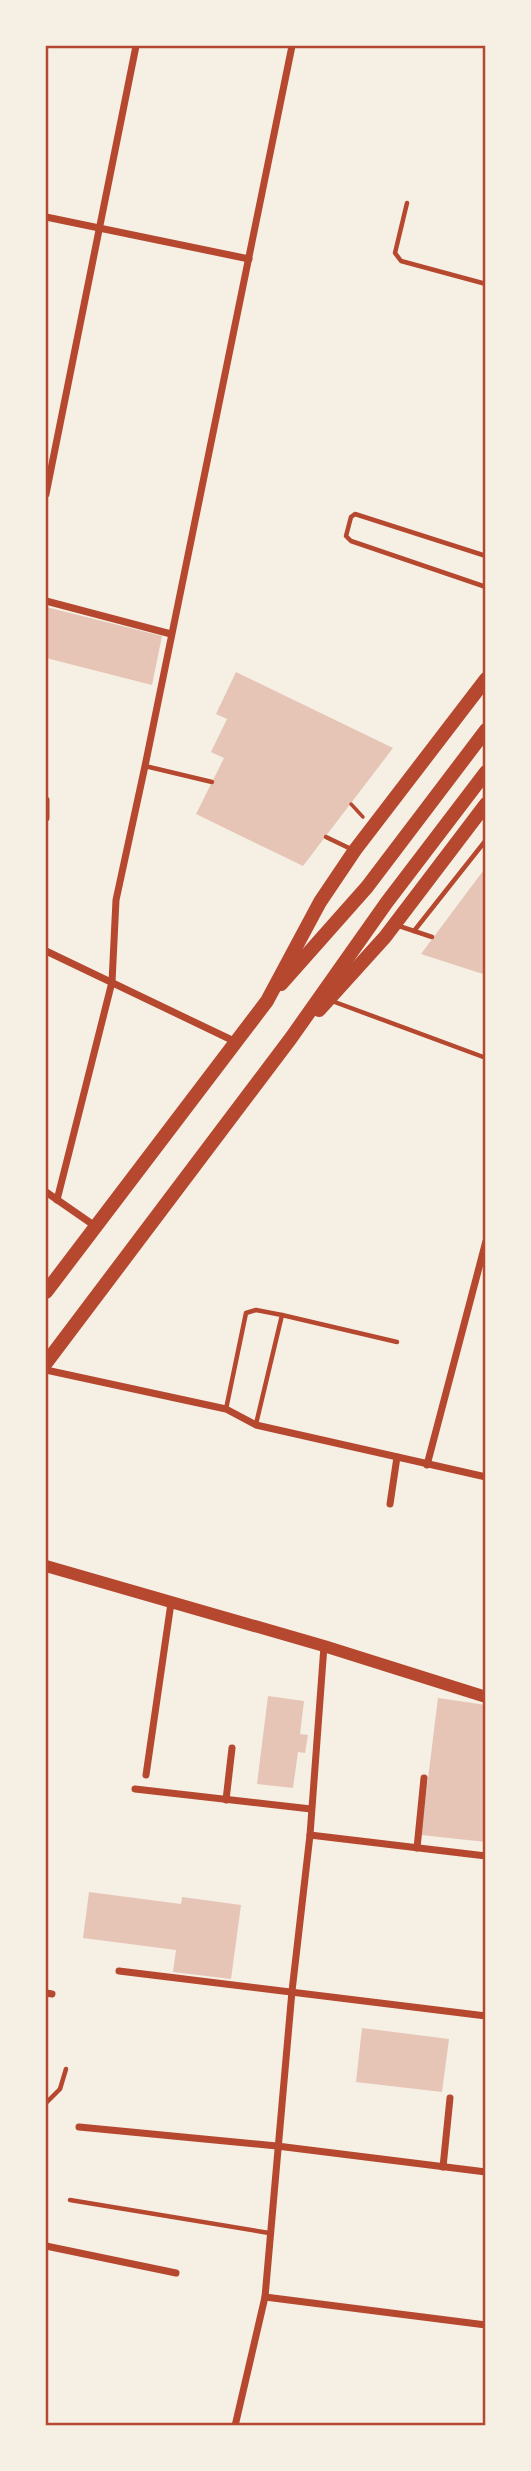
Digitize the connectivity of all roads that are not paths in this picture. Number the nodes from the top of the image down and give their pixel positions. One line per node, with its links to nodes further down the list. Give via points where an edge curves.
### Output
1 (136, 46): 5 (street)
2 (292, 46): 6 (street)
3 (407, 203): 7 (lane, via 394,253 401,261)
4 (46, 217): 5 (street)
5 (99, 228): 6 (street); 8 (street)
6 (249, 258): 12 (street)
7 (485, 284)
8 (46, 494)
9 (485, 556): 10 (lane, via 355,514 346,536)
10 (485, 587)
11 (46, 601): 12 (street)
12 (170, 634): 15 (street)
13 (485, 679): 23 (main road)
14 (485, 730): 30 (main road, via 367,887)
15 (145, 766): 17 (lane); 28 (street, via 116,900)
16 (485, 772): 31 (main road)
17 (212, 782)
18 (46, 800): 20 (street)
19 (485, 804): 24 (main road)
20 (46, 818)
21 (326, 837): 23 (lane)
22 (485, 840): 25 (lane)
23 (355, 850): 30 (main road, via 320,902)
24 (395, 925): 25 (lane); 29 (main road)
25 (414, 930): 26 (lane)
26 (432, 937)
27 (46, 951): 28 (street)
28 (112, 982): 32 (street); 35 (street)
29 (329, 1000): 31 (main road); 33 (lane)
30 (267, 1001): 32 (main road)
31 (291, 1038): 41 (main road)
32 (236, 1042): 36 (main road)
33 (485, 1058)
34 (46, 1192): 35 (street)
35 (57, 1200): 36 (street)
36 (95, 1226): 38 (main road)
37 (485, 1241): 46 (street)
38 (46, 1292)
39 (282, 1315): 40 (lane); 43 (lane, via 256,1310 246,1314); 44 (lane)
40 (397, 1342)
41 (46, 1363)
42 (46, 1370): 43 (street)
43 (226, 1409): 44 (street)
44 (256, 1425): 45 (street)
45 (397, 1457): 46 (street); 48 (street)
46 (427, 1465): 47 (street)
47 (485, 1477)
48 (390, 1504)
49 (46, 1566): 50 (street)
50 (171, 1603): 51 (street); 54 (street)
51 (324, 1646): 52 (street); 58 (street)
52 (485, 1697)
53 (232, 1748): 57 (street)
54 (146, 1775)
55 (424, 1778): 60 (street)
56 (135, 1790): 57 (street)
57 (226, 1800): 58 (street)
58 (311, 1809): 59 (street)
59 (310, 1835): 60 (street); 63 (street)
60 (417, 1848): 61 (street)
61 (485, 1856)
62 (119, 1971): 63 (street)
63 (292, 1991): 64 (street); 69 (street)
64 (485, 2016)
65 (66, 2069): 67 (lane, via 60,2089)
66 (450, 2098): 70 (street)
67 (46, 2103)
68 (79, 2127): 69 (street)
69 (277, 2146): 70 (street); 73 (street)
70 (443, 2167): 71 (street)
71 (485, 2172)
72 (70, 2200): 73 (lane)
73 (269, 2233): 76 (street)
74 (46, 2246): 75 (street)
75 (176, 2273)
76 (265, 2297): 77 (street); 78 (street)
77 (485, 2325)
78 (238, 2425)

